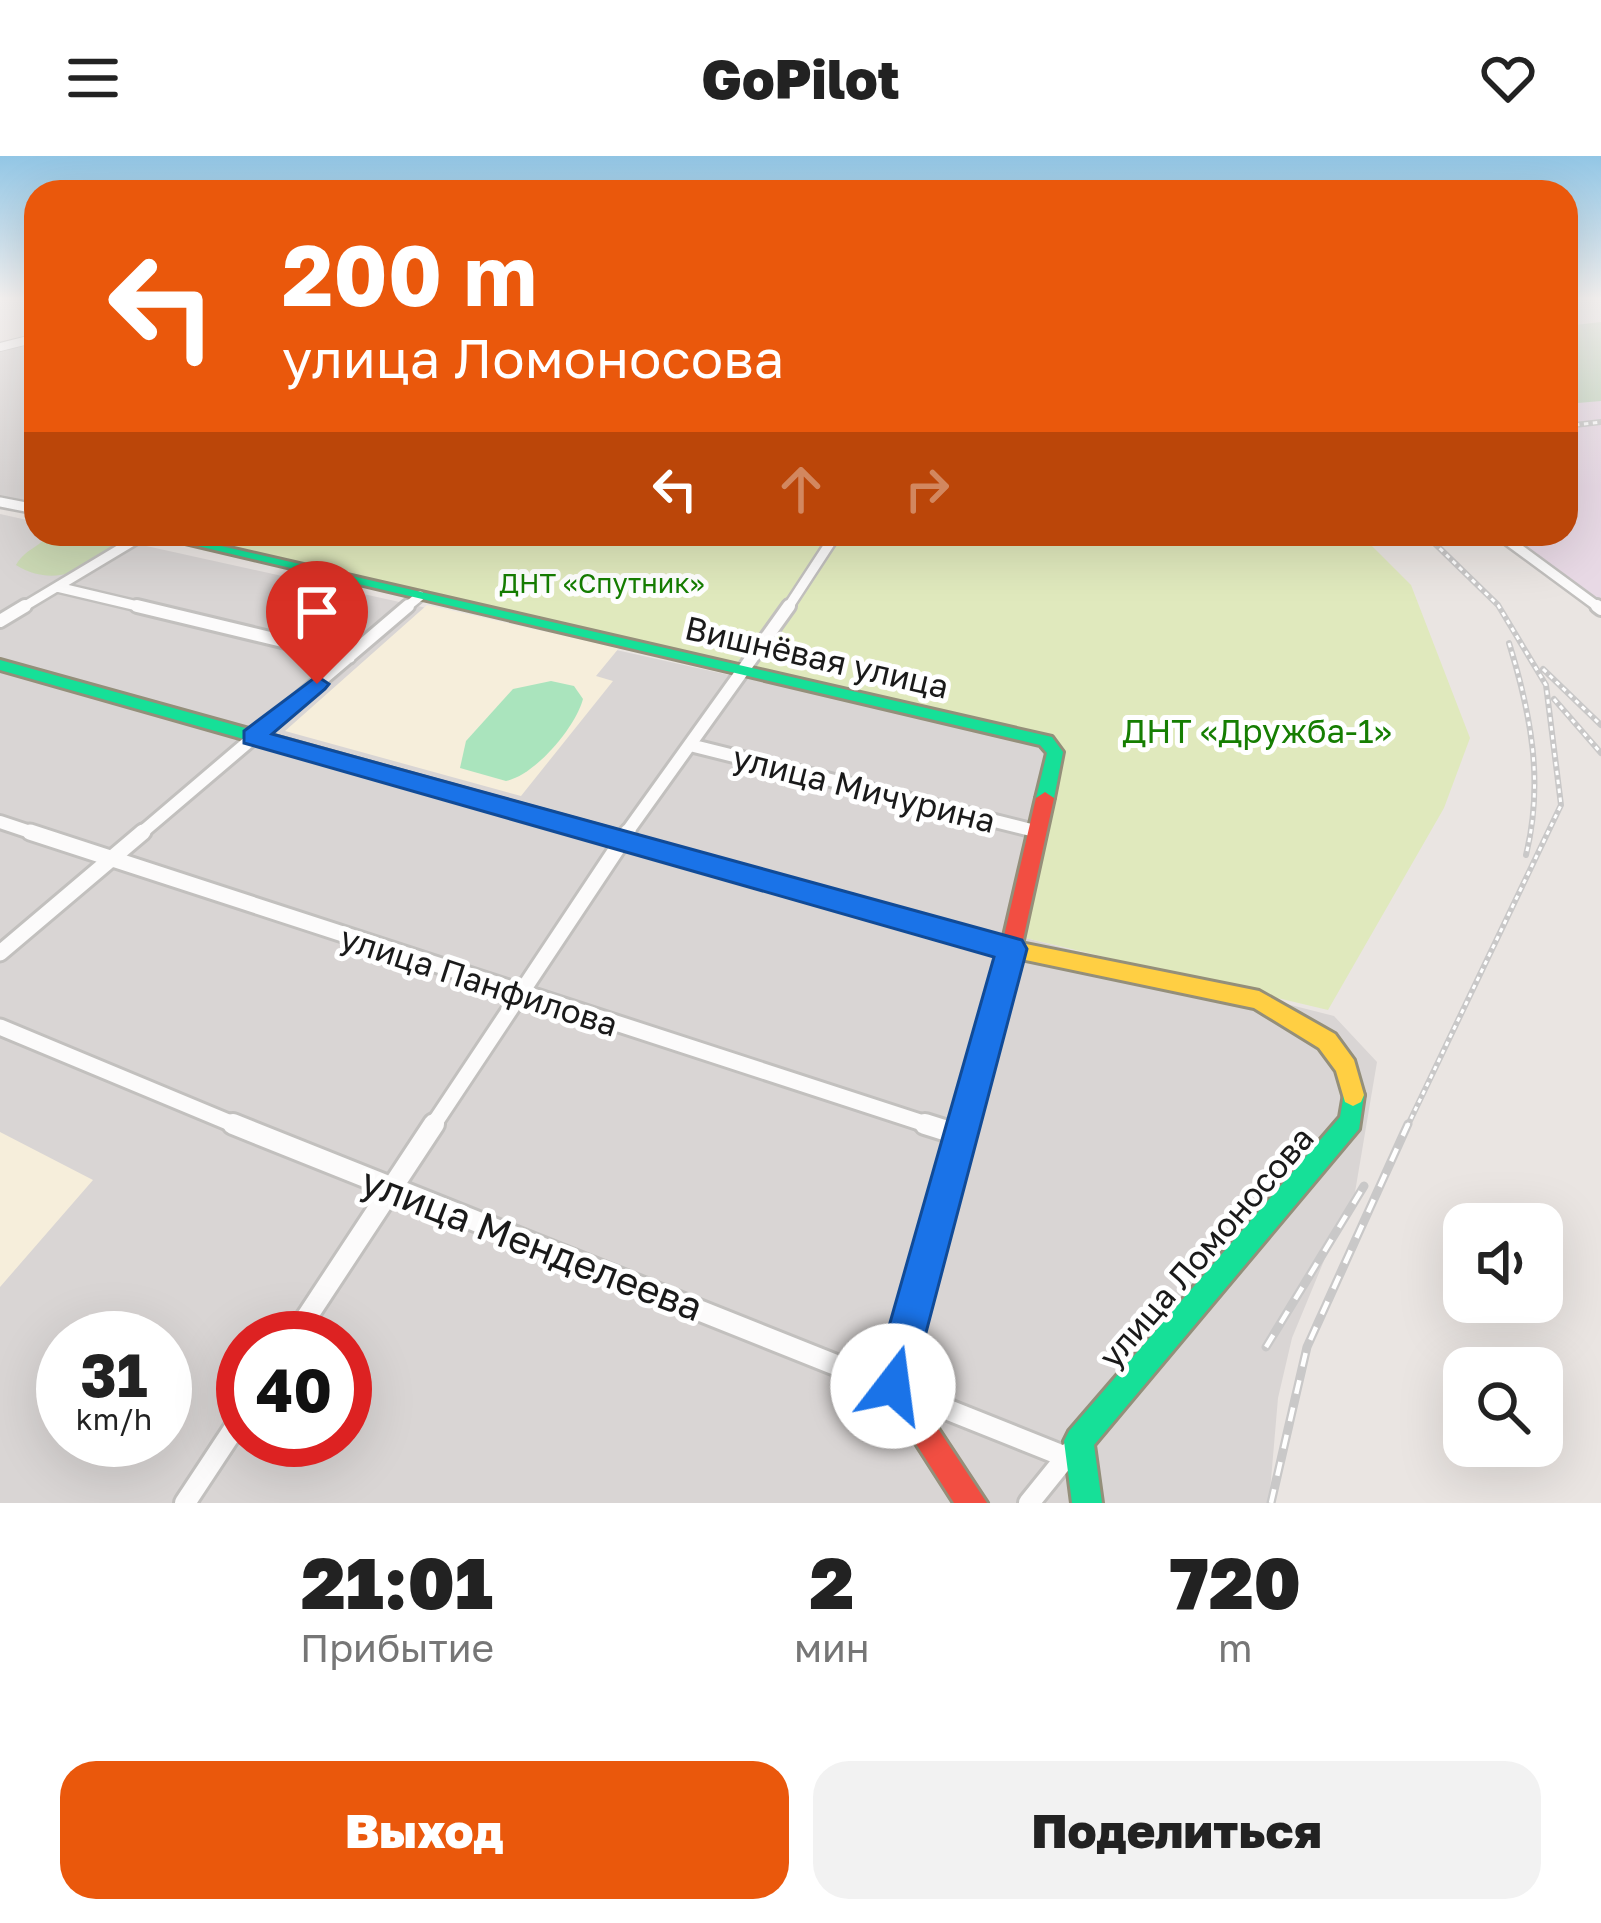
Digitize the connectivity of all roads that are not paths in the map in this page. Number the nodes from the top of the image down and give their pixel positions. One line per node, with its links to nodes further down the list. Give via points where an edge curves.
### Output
1 (128, 546): 5 (street)
2 (201, 546): 6 (street, Вишнёвая улица)
3 (828, 546): 11 (street)
4 (1515, 546): 7 (street)
5 (57, 587): 8 (street); 9 (street)
6 (420, 596): 9 (street); 11 (street, Вишнёвая улица)
7 (1601, 609)
8 (0, 621)
9 (349, 657): 12 (street)
10 (0, 664): 12 (street, улица Ломоносова)
11 (745, 671): 13 (street); 15 (street, Вишнёвая улица, via 1046,741 1055,752)
12 (253, 737): 16 (street, улица Ломоносова); 17 (street)
13 (690, 746): 15 (street, улица Мичурина); 16 (street)
14 (0, 822): 17 (street, улица Панфилова)
15 (1039, 832): 18 (street)
16 (621, 841): 18 (street, улица Ломоносова); 20 (street)
17 (110, 859): 19 (street); 20 (street, улица Панфилова)
18 (1011, 949): 22 (street); 26 (street, улица Ломоносова, via 1294,1013 1352,1082 1351,1121 1334,1147)
19 (0, 953)
20 (520, 995): 22 (street, улица Панфилова); 23 (street)
21 (0, 1027): 23 (street, улица Менделеева)
22 (959, 1135): 25 (street)
23 (390, 1190): 24 (street); 25 (street, улица Менделеева)
24 (311, 1311)
25 (893, 1386): 26 (street, улица Менделеева); 29 (street)
26 (1073, 1449): 30 (street); 31 (street)
27 (216, 1455): 28 (street)
28 (185, 1503)
29 (972, 1503)
30 (1029, 1503)
31 (1087, 1503)

